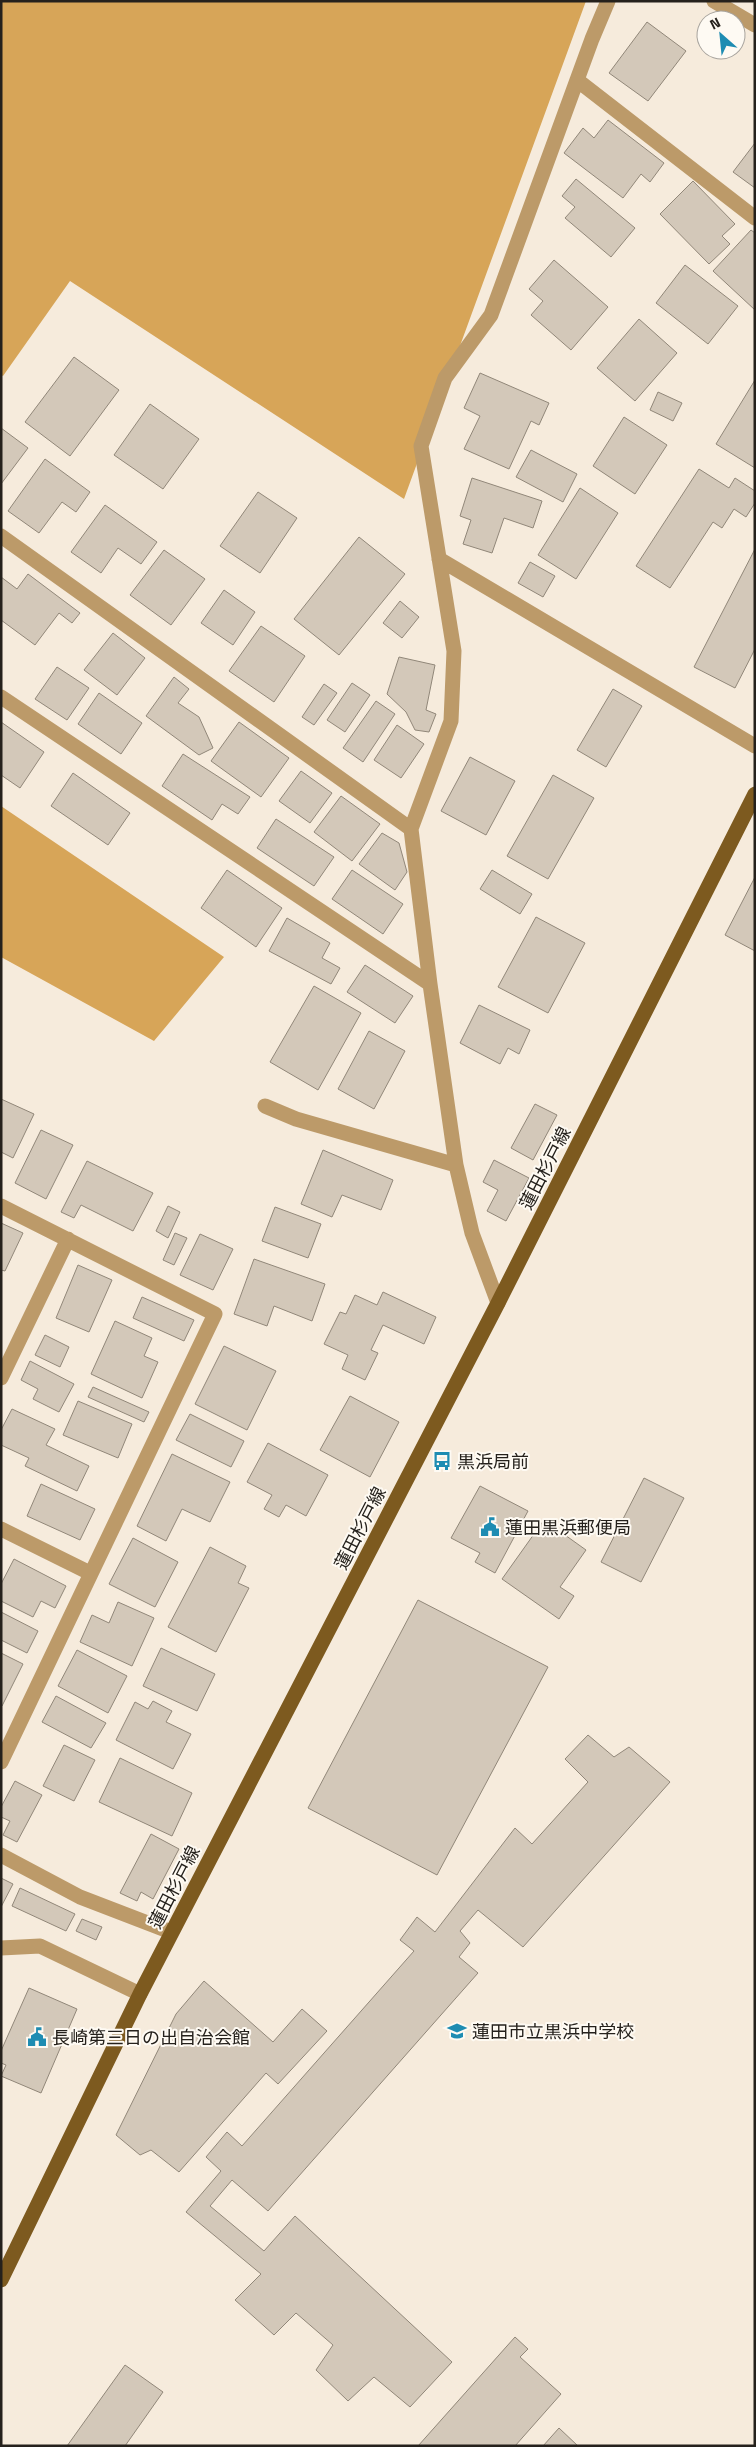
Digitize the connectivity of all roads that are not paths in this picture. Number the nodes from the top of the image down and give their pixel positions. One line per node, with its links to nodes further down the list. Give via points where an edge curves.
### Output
1 (608, 1): 4 (street)
2 (714, 1): 3 (street)
3 (755, 25)
4 (577, 80): 5 (street); 7 (street, via 491,315 445,378 421,446)
5 (755, 218)
6 (1, 536): 11 (street)
7 (438, 559): 9 (street); 11 (street, via 454,651 451,721)
8 (1, 697): 12 (street)
9 (755, 746)
10 (755, 794): 17 (main road, 蓮田杉戸線)
11 (411, 829): 12 (street)
12 (430, 984): 14 (street)
13 (265, 1106): 14 (street, via 296,1119)
14 (456, 1165): 17 (street, via 472,1233)
15 (1, 1206): 16 (street)
16 (68, 1239): 18 (street); 20 (street, via 215,1314)
17 (498, 1302): 23 (main road, 蓮田杉戸線)
18 (1, 1378)
19 (1, 1529): 20 (street)
20 (90, 1573): 21 (street)
21 (1, 1762)
22 (1, 1855): 23 (street, via 80,1898)
23 (171, 1932): 25 (main road, 蓮田杉戸線)
24 (1, 1948): 25 (street, via 40,1946)
25 (140, 1994): 26 (main road, 蓮田杉戸線)
26 (1, 2280)

